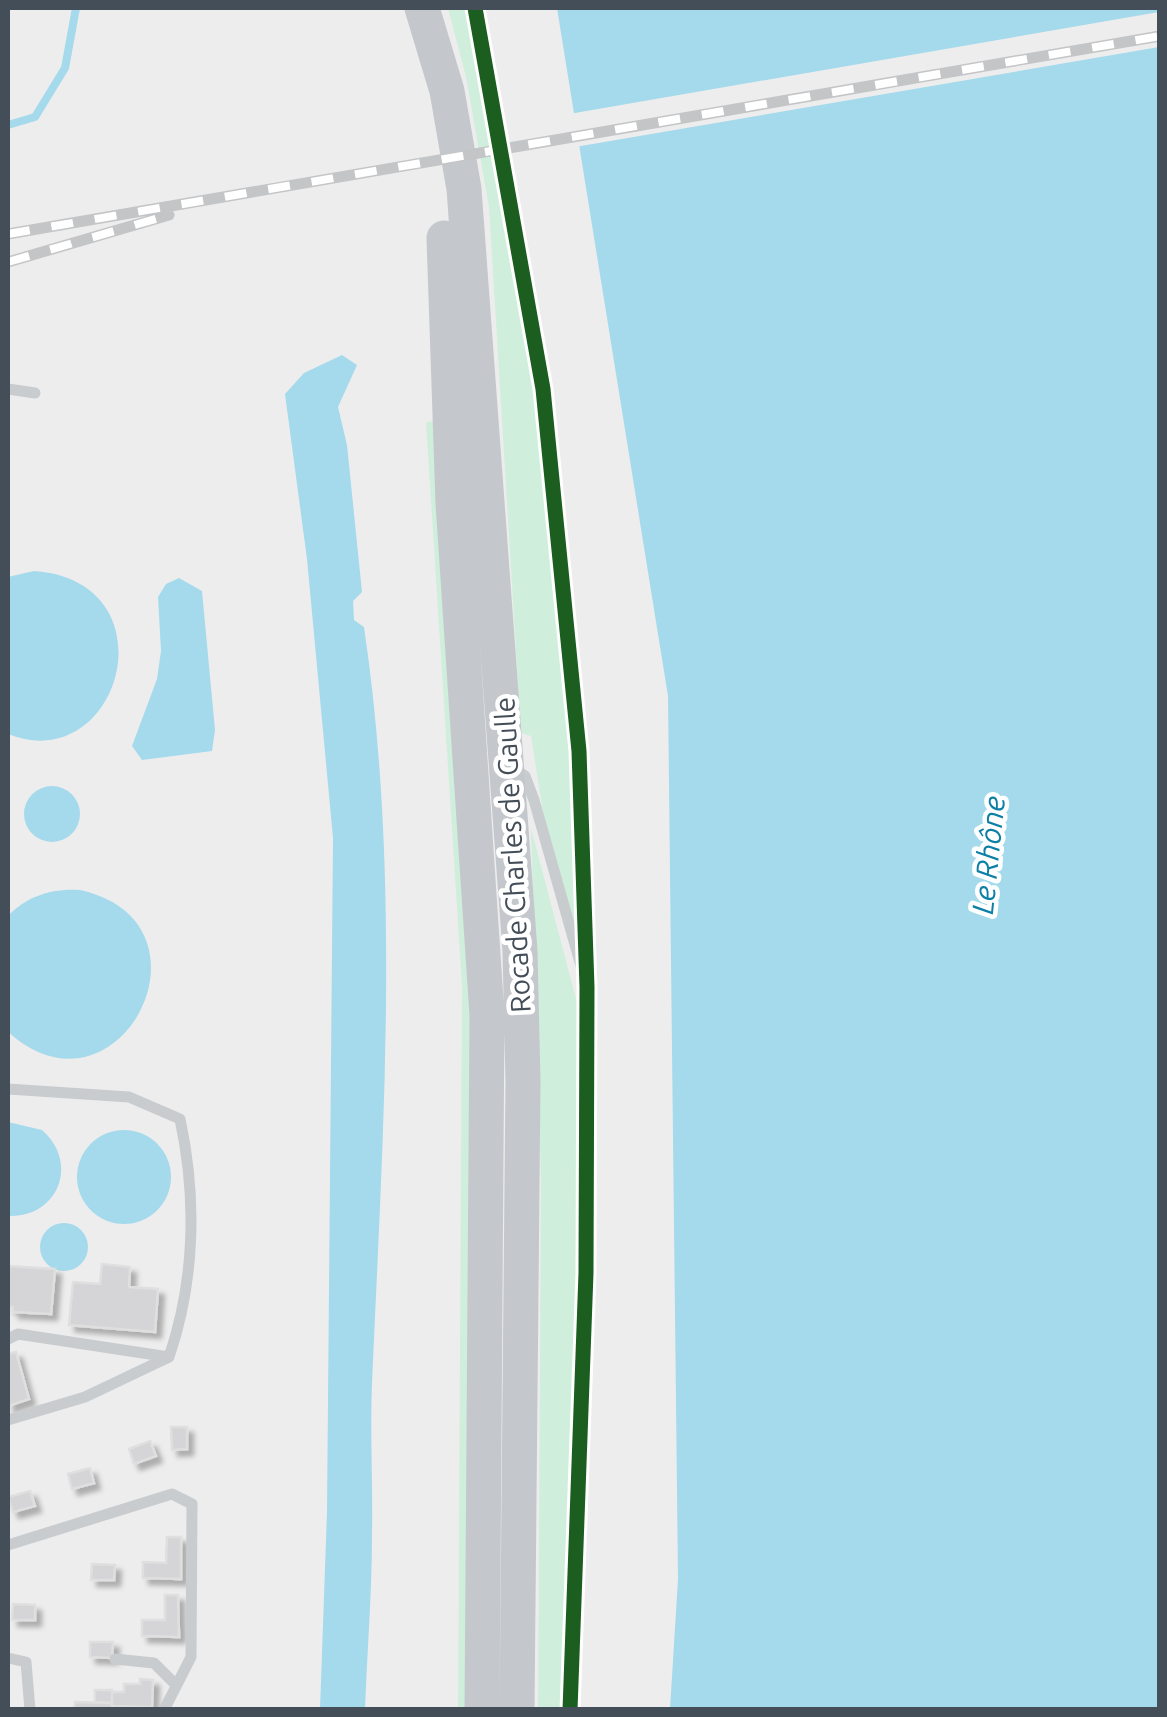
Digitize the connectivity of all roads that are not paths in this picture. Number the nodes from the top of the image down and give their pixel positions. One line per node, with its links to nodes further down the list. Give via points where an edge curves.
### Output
1 (397, 8): 17 (main road, Rocade Charles de Gaulle, via 427,110 442,210 485,955)
2 (422, 8): 5 (main road, Rocade Charles de Gaulle, via 447,91 464,188)
3 (8, 389): 4 (lane)
4 (35, 393)
5 (508, 766): 6 (lane, via 526,776); 18 (main road, Rocade Charles de Gaulle, via 523,1081)
6 (587, 987)
7 (8, 1089): 9 (lane, via 129,1096 180,1120 192,1177 185,1312)
8 (8, 1339): 9 (lane, via 18,1334)
9 (169, 1358): 10 (lane, via 85,1397)
10 (8, 1420)
11 (8, 1545): 14 (lane, via 172,1494 192,1504 191,1657)
12 (8, 1658): 15 (lane, via 26,1662)
13 (115, 1659): 14 (lane, via 154,1662)
14 (175, 1684): 16 (lane)
15 (30, 1710)
16 (164, 1710)
17 (482, 1710)
18 (517, 1710)

